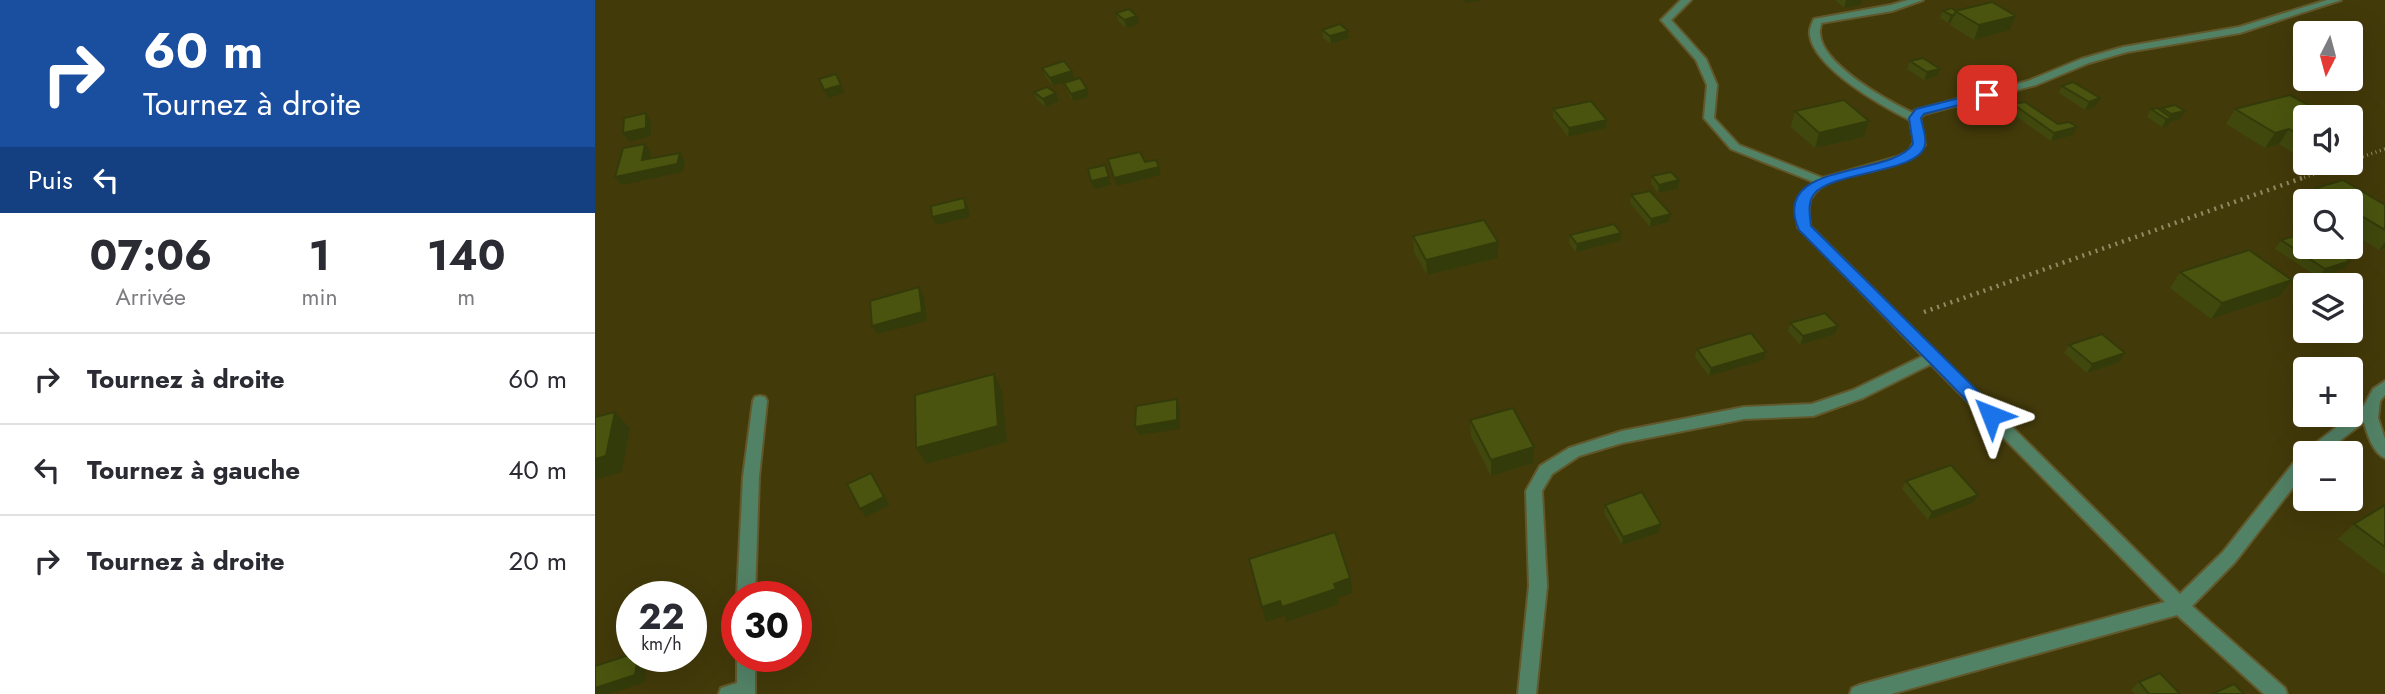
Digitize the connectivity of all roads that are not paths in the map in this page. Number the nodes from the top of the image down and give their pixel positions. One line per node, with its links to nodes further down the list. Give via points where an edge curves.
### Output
1 (1686, 0): 5 (street, via 1665,20 1700,59 1712,85 1709,118 1735,147)
2 (1918, 0): 4 (street, via 1829,17 1817,21 1813,28 1815,44 1836,67 1880,101)
3 (2336, 0): 4 (street, via 2240,30 2126,49 2032,83 1920,112)
4 (1915, 118): 5 (street, via 1916,150 1903,159)
5 (1823, 182): 6 (street, via 1808,192 1803,204 1804,227)
6 (1934, 357): 14 (street); 17 (street, via 1813,410 1744,413 1622,437 1574,452 1546,470 1534,491 1538,586)
7 (2385, 386): 9 (street, via 2375,393)
8 (760, 401): 13 (street, via 747,524)
9 (2369, 410): 10 (street); 11 (street)
10 (2329, 441)
11 (2385, 452)
12 (2293, 475): 14 (street, via 2229,557)
13 (746, 581)
14 (2180, 606): 18 (street); 19 (street)
15 (743, 672): 16 (street)
16 (740, 692)
17 (1527, 694)
18 (1859, 694)
19 (2278, 694)

